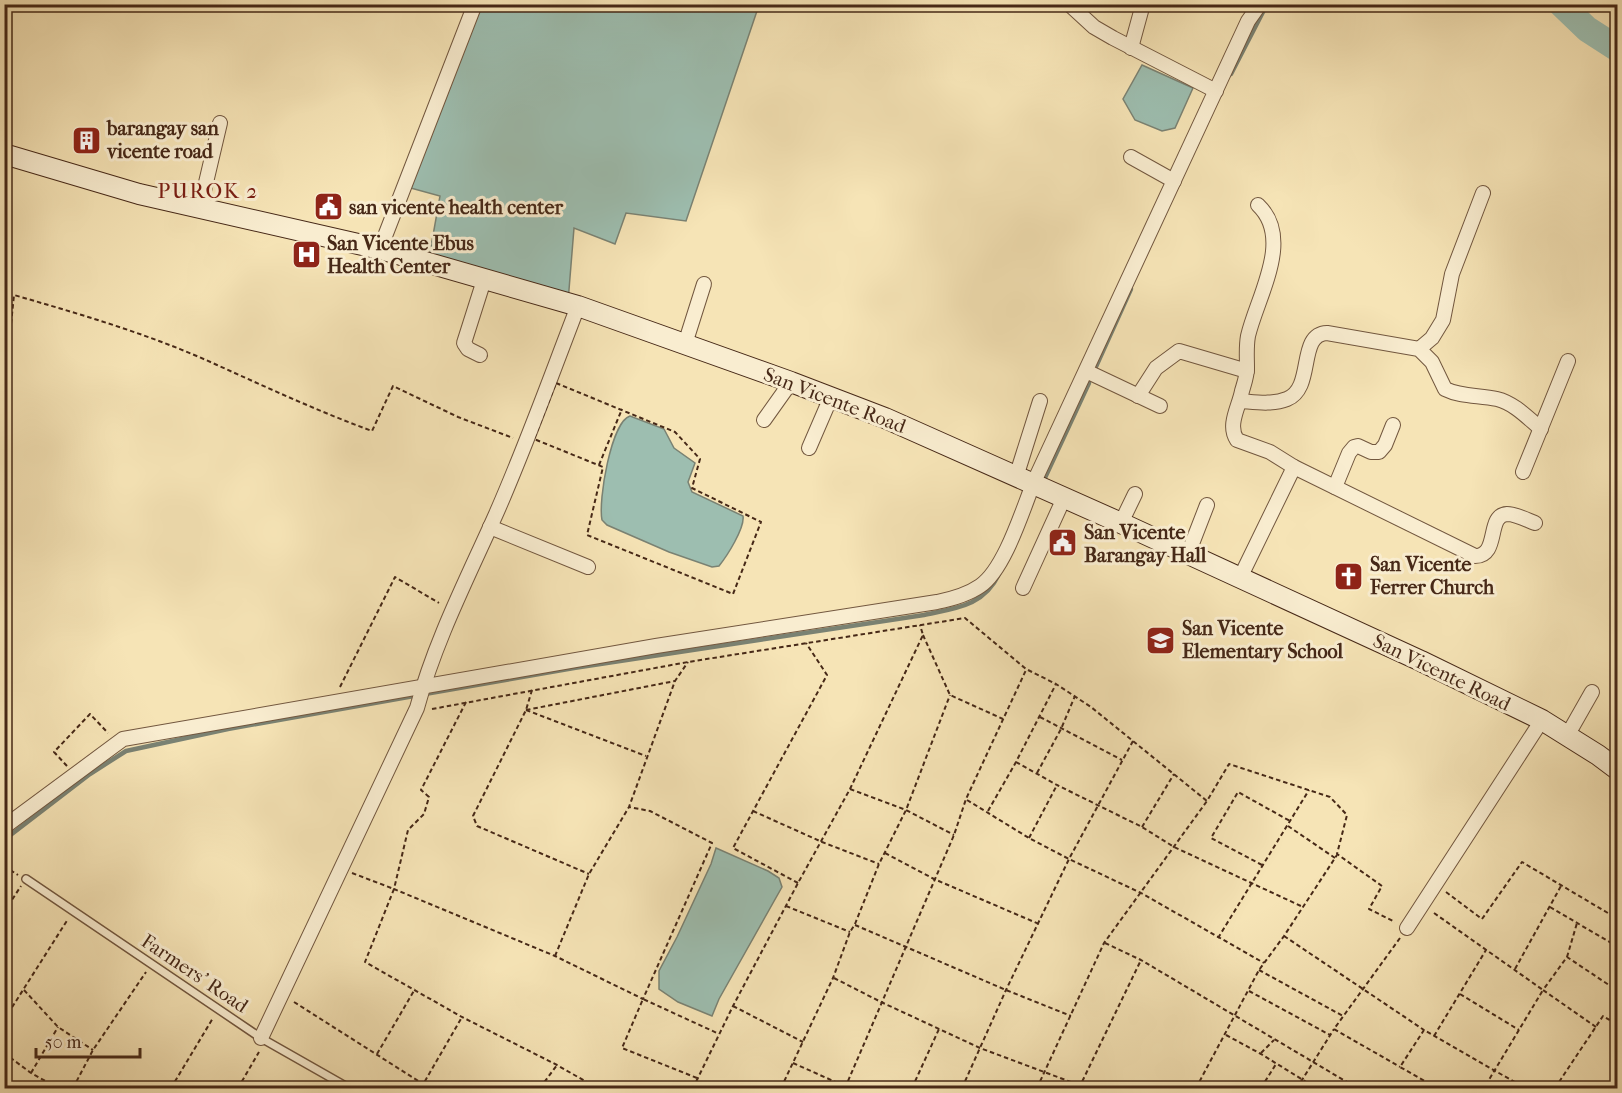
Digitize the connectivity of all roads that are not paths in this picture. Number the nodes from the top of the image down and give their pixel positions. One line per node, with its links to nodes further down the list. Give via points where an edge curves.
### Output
1 (476, 4): 14 (street)
2 (1069, 4): 5 (street, via 1094,27)
3 (1143, 4): 5 (street)
4 (1260, 4): 6 (street, via 1248,21)
5 (1131, 48): 6 (street)
6 (1216, 91): 10 (street)
7 (220, 123): 13 (street)
8 (4, 154): 13 (street, San Vicente Road)
9 (1131, 157): 10 (street)
10 (1174, 181): 22 (street)
11 (1483, 193): 19 (street, via 1452,274 1443,320 1432,338)
12 (1258, 205): 23 (street, via 1267,213 1273,230 1272,265 1248,338)
13 (200, 208): 14 (street, San Vicente Road)
14 (380, 249): 15 (street, San Vicente Road)
15 (484, 280): 17 (street, San Vicente Road); 20 (street, via 464,343)
16 (704, 284): 18 (street)
17 (578, 306): 18 (street, San Vicente Road); 43 (street)
18 (685, 344): 24 (street, San Vicente Road)
19 (1419, 349): 28 (street, via 1323,332 1311,343 1304,375 1288,399); 32 (street, via 1432,362 1445,389 1506,402)
20 (480, 355)
21 (1568, 361): 32 (street)
22 (1086, 371): 25 (street); 36 (street)
23 (1247, 371): 25 (street, via 1179,351 1156,368); 28 (street)
24 (791, 382): 26 (street, San Vicente Road); 30 (street)
25 (1138, 396): 29 (street)
26 (831, 397): 33 (street); 36 (street, San Vicente Road)
27 (1040, 401): 36 (street)
28 (1240, 401): 34 (street, via 1233,427 1238,440)
29 (1160, 406)
30 (764, 420)
31 (1393, 425): 37 (street, via 1379,452 1354,447)
32 (1541, 429): 35 (street)
33 (809, 448)
34 (1293, 467): 37 (street); 46 (street)
35 (1523, 472)
36 (1025, 481): 39 (street, San Vicente Road); 48 (street, via 995,571 981,586 953,598)
37 (1335, 487): 42 (street, via 1475,556 1489,549 1501,516 1508,514)
38 (1135, 494): 41 (street)
39 (1064, 498): 41 (street, San Vicente Road); 47 (street)
40 (1207, 505): 44 (street)
41 (1121, 523): 44 (street, San Vicente Road)
42 (1535, 523)
43 (490, 527): 45 (street); 48 (street)
44 (1188, 554): 46 (street, San Vicente Road)
45 (588, 567)
46 (1240, 578): 50 (street, San Vicente Road)
47 (1023, 588)
48 (422, 685): 53 (street, via 123,739); 56 (street, via 417,708)
49 (1592, 692): 51 (street)
50 (1542, 720): 51 (street, San Vicente Road); 55 (street)
51 (1567, 736): 52 (street, San Vicente Road)
52 (1617, 770)
53 (4, 827)
54 (26, 879): 56 (lane, Farmers' Road)
55 (1407, 928)
56 (261, 1042): 57 (lane, Farmers' Road)
57 (349, 1089)

